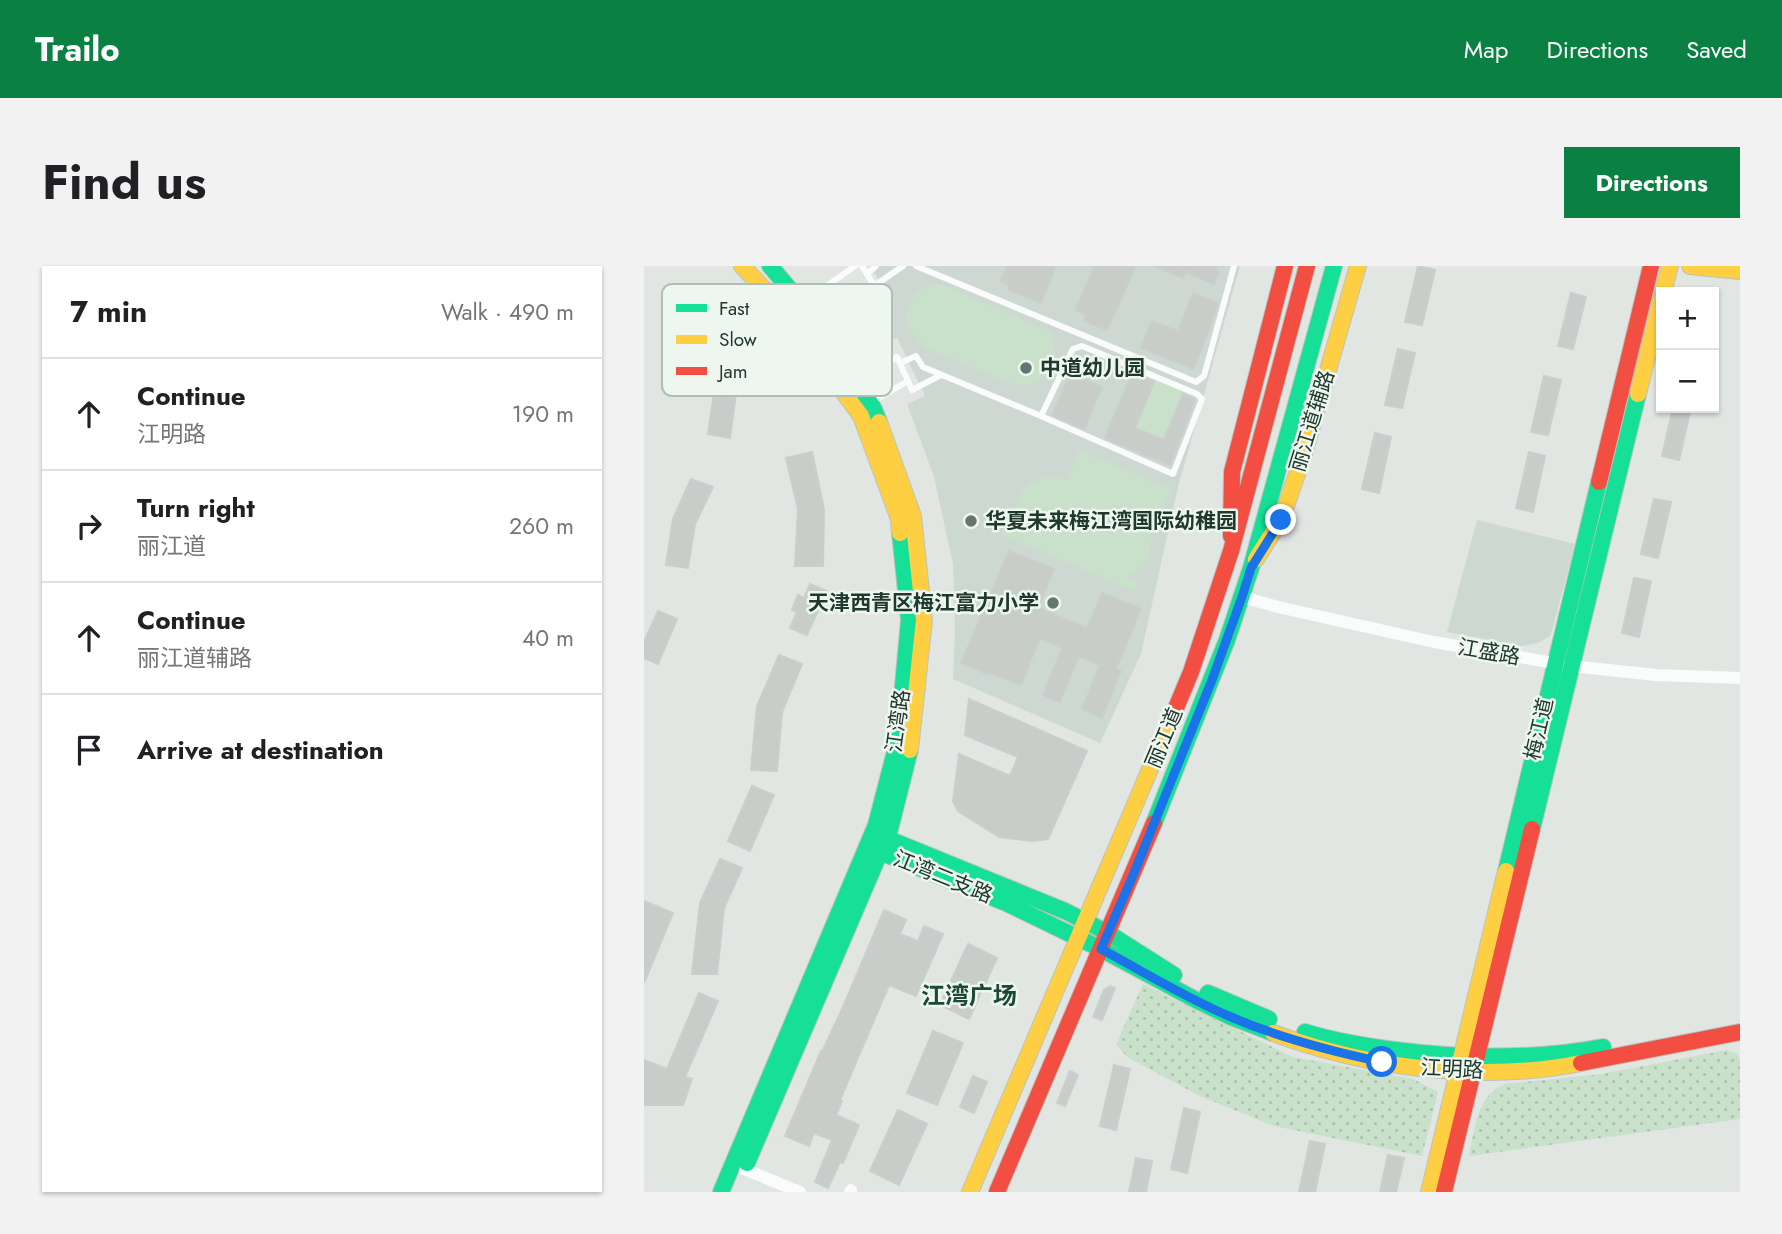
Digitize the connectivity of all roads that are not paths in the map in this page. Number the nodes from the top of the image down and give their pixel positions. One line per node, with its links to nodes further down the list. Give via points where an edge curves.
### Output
1 (742, 266): 18 (main road, 江湾路)
2 (770, 266): 19 (main road, 江湾路)
3 (855, 266): 20 (lane)
4 (862, 266): 17 (lane)
5 (876, 266): 17 (lane)
6 (903, 266): 22 (lane)
7 (916, 266): 8 (lane, via 1196,382 1204,376)
8 (1234, 266)
9 (1284, 266): 35 (main road, via 1232,472)
10 (1307, 266): 35 (main road, 丽江道)
11 (1334, 266): 36 (main road, 丽江道)
12 (1357, 266): 36 (main road, 丽江道辅路, via 1281,520)
13 (1651, 266): 38 (main road, 梅江道)
14 (1670, 266): 23 (main road)
15 (1690, 266): 16 (main road)
16 (1740, 271)
17 (867, 274): 21 (lane)
18 (759, 284)
19 (786, 284)
20 (829, 284)
21 (873, 284)
22 (877, 284)
23 (1664, 287)
24 (1656, 319): 38 (main road, 梅江道)
25 (892, 360): 26 (lane, via 897,357)
26 (900, 363): 27 (lane, via 916,356 923,367); 28 (lane)
27 (941, 375): 28 (lane, via 912,390); 34 (lane)
28 (908, 380): 29 (lane)
29 (892, 390)
30 (847, 396): 40 (main road, 江湾路, via 861,415 899,519 909,620 898,740 876,825)
31 (866, 396): 33 (main road, 江湾路)
32 (882, 396): 33 (lane)
33 (870, 403): 40 (main road, 江湾路, via 913,516 924,620 912,743 890,830)
34 (1041, 416): 34 (lane, via 1073,349 1082,346 1202,398 1173,474)
35 (1231, 551): 41 (main road, 丽江道, via 1191,672)
36 (1251, 568): 37 (main road, 丽江道)
37 (1242, 597): 38 (street, 江盛路, via 1434,642); 42 (main road, 丽江道)
38 (1563, 665): 39 (street, 江盛路); 47 (main road, 梅江道)
39 (1740, 678)
40 (878, 843): 41 (main road, 江湾二支路, via 1024,893); 43 (main road, 江湾二支路); 48 (main road, 江湾路); 49 (main road, 江湾路)
41 (1085, 921): 42 (main road, 江湾二支路); 43 (main road, 丽江道)
42 (1108, 933): 44 (main road, 丽江道); 47 (main road, 江明路, via 1177,977 1268,1019 1365,1046)
43 (1078, 938): 44 (main road, 江湾二支路); 52 (main road, 丽江道)
44 (1101, 949): 47 (main road, 江明路, via 1231,1017 1326,1050 1429,1069); 53 (main road, 丽江道)
45 (1740, 1020): 47 (main road, 江明路, via 1595,1049)
46 (1740, 1032): 47 (main road, 江明路, via 1557,1068 1507,1071)
47 (1468, 1064): 54 (main road, 梅江道); 55 (main road, 梅江道)
48 (744, 1169): 50 (main road, 江湾路); 51 (street)
49 (721, 1192)
50 (734, 1192)
51 (800, 1192)
52 (970, 1192)
53 (997, 1192)
54 (1429, 1192)
55 (1444, 1192)

